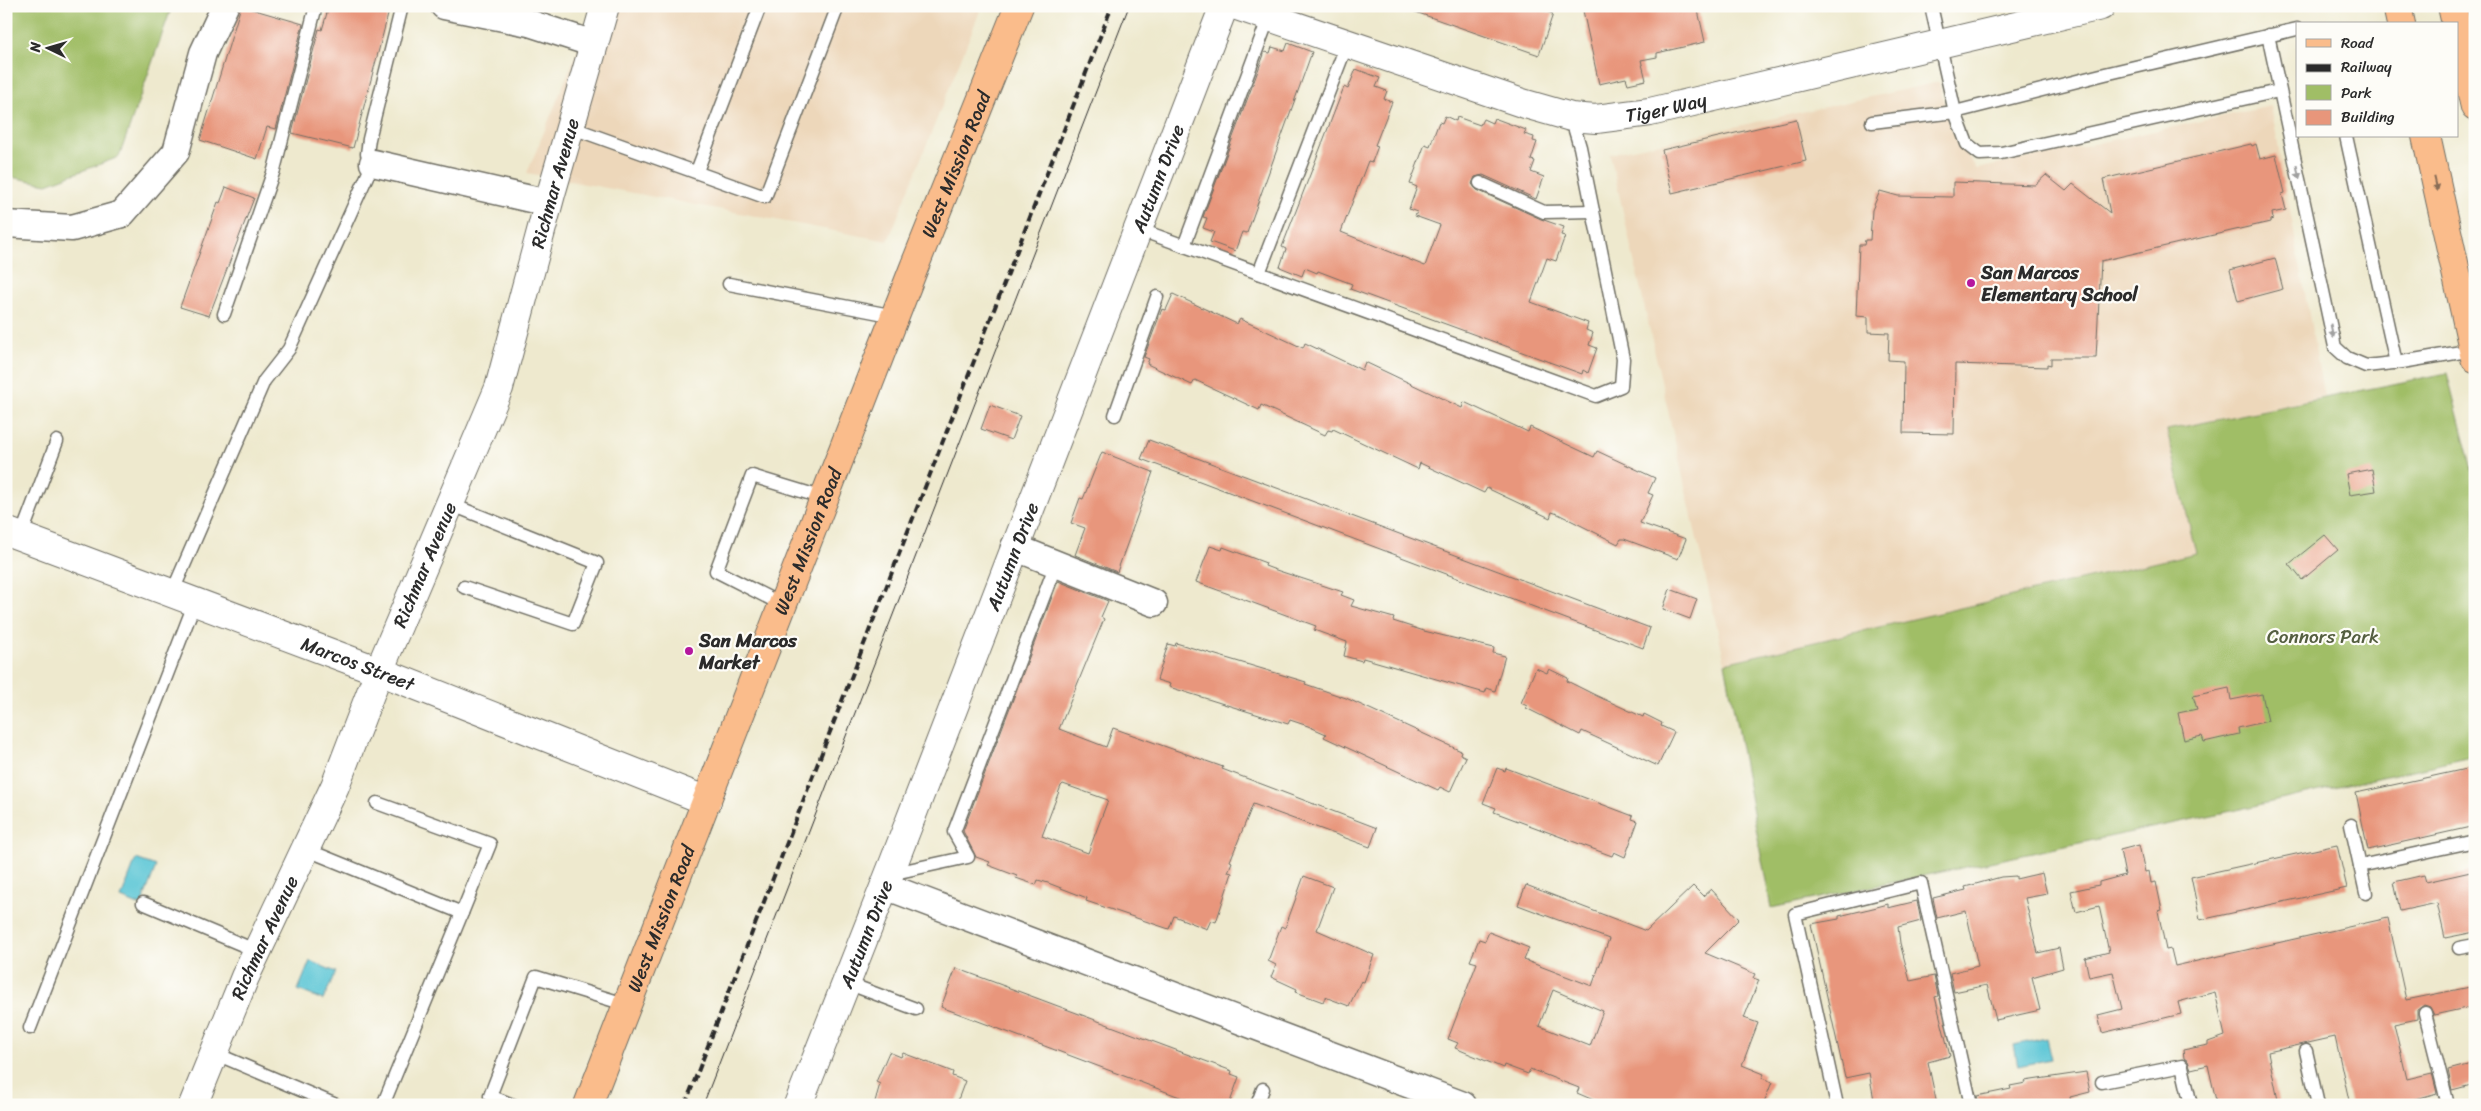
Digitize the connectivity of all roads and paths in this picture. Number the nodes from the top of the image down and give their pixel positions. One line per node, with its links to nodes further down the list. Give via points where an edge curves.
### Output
1 (226, 6): 38 (street, via 204,53 176,152 122,214 72,228)
2 (316, 6): 44 (lane, via 274,170)
3 (402, 6): 33 (lane, via 369,139 367,154)
4 (444, 6): 21 (street, via 529,23)
5 (605, 6): 21 (street, Richmar Avenue)
6 (760, 6): 34 (lane)
7 (838, 6): 34 (lane, via 765,197)
8 (1019, 6): 45 (main road, West Mission Road)
9 (1224, 6): 39 (street, Autumn Drive)
10 (1237, 6): 15 (street, Tiger Way)
11 (1931, 6): 23 (lane)
12 (2101, 6): 23 (street, Tiger Way)
13 (2397, 6): 16 (main road)
14 (2452, 6): 17 (main road)
15 (1270, 12): 22 (street, Tiger Way); 40 (lane)
16 (2401, 22)
17 (2456, 22)
18 (2296, 29): 20 (lane)
19 (2458, 32): 24 (main road)
20 (2268, 35): 25 (lane); 27 (lane)
21 (594, 44): 30 (street, Richmar Avenue)
22 (1347, 44): 28 (street, Tiger Way); 41 (lane)
23 (1938, 44): 27 (lane); 28 (street, Tiger Way, via 1650,112 1596,119)
24 (2471, 77): 26 (main road)
25 (2279, 91): 27 (lane, via 2001,153 1980,154 1966,144); 47 (lane, one-way to 47, via 2336,347 2347,358 2366,366)
26 (2475, 107)
27 (1955, 112): 29 (lane)
28 (1571, 117): 37 (lane)
29 (1872, 122)
30 (570, 126): 34 (lane); 36 (street, Richmar Avenue)
31 (2346, 138): 47 (lane)
32 (2426, 138): 46 (main road, one-way to 46)
33 (374, 163): 36 (street); 56 (lane, via 289,349 264,381)
34 (697, 171)
35 (1480, 183): 37 (lane, via 1544,212)
36 (548, 203): 51 (street, Richmar Avenue, via 498,388)
37 (1593, 211): 41 (lane, via 1623,359 1621,386 1596,396)
38 (6, 224)
39 (1138, 229): 40 (lane); 53 (street, Autumn Drive)
40 (1184, 246): 41 (lane)
41 (1259, 273)
42 (729, 284): 45 (lane)
43 (1157, 297): 48 (lane)
44 (224, 314)
45 (895, 316): 50 (main road, West Mission Road)
46 (2474, 354): 47 (lane)
47 (2396, 363)
48 (1115, 415)
49 (57, 441): 52 (lane)
50 (824, 498): 58 (main road, West Mission Road); 58 (lane, via 752,476 716,571)
51 (450, 504): 55 (lane, via 597,563 573,624); 59 (street, Richmar Avenue)
52 (14, 534): 56 (street, Marcos Street)
53 (1014, 547): 54 (street); 66 (street, Autumn Drive)
54 (1056, 564): 57 (street); 66 (lane, via 954,832 968,858)
55 (464, 587)
56 (184, 597): 59 (street, Marcos Street); 77 (lane)
57 (1154, 603)
58 (783, 605): 60 (main road, West Mission Road)
59 (379, 671): 60 (street, Marcos Street); 64 (street, Richmar Avenue, via 335,786)
60 (707, 801): 74 (main road, West Mission Road)
61 (377, 803): 69 (lane, via 490,844)
62 (2351, 825): 65 (lane)
63 (2475, 841): 65 (lane)
64 (305, 849): 69 (lane); 72 (street, Richmar Avenue)
65 (2360, 866): 67 (lane)
66 (887, 880): 73 (street, Autumn Drive); 89 (street)
67 (2366, 894)
68 (143, 903): 72 (lane)
69 (462, 914): 84 (lane)
70 (2475, 945): 71 (lane)
71 (2458, 948)
72 (257, 951): 79 (street, Richmar Avenue)
73 (847, 983): 75 (lane); 87 (street, Autumn Drive)
74 (628, 1005): 85 (lane, via 536,977 490,1096); 86 (main road, West Mission Road)
75 (916, 1009)
76 (2425, 1013): 94 (lane)
77 (30, 1028)
78 (2306, 1051): 93 (lane)
79 (214, 1053): 82 (street, Richmar Avenue); 83 (lane)
80 (2102, 1082): 92 (lane, via 2182,1066)
81 (1263, 1089): 88 (lane)
82 (193, 1105)
83 (336, 1105)
84 (383, 1105)
85 (513, 1105)
86 (588, 1105)
87 (798, 1105)
88 (1256, 1105)
89 (1463, 1105)
90 (1837, 1105): 91 (lane, via 1796,914 1921,883)
91 (1971, 1105)
92 (2191, 1105)
93 (2318, 1105)
94 (2448, 1105)

